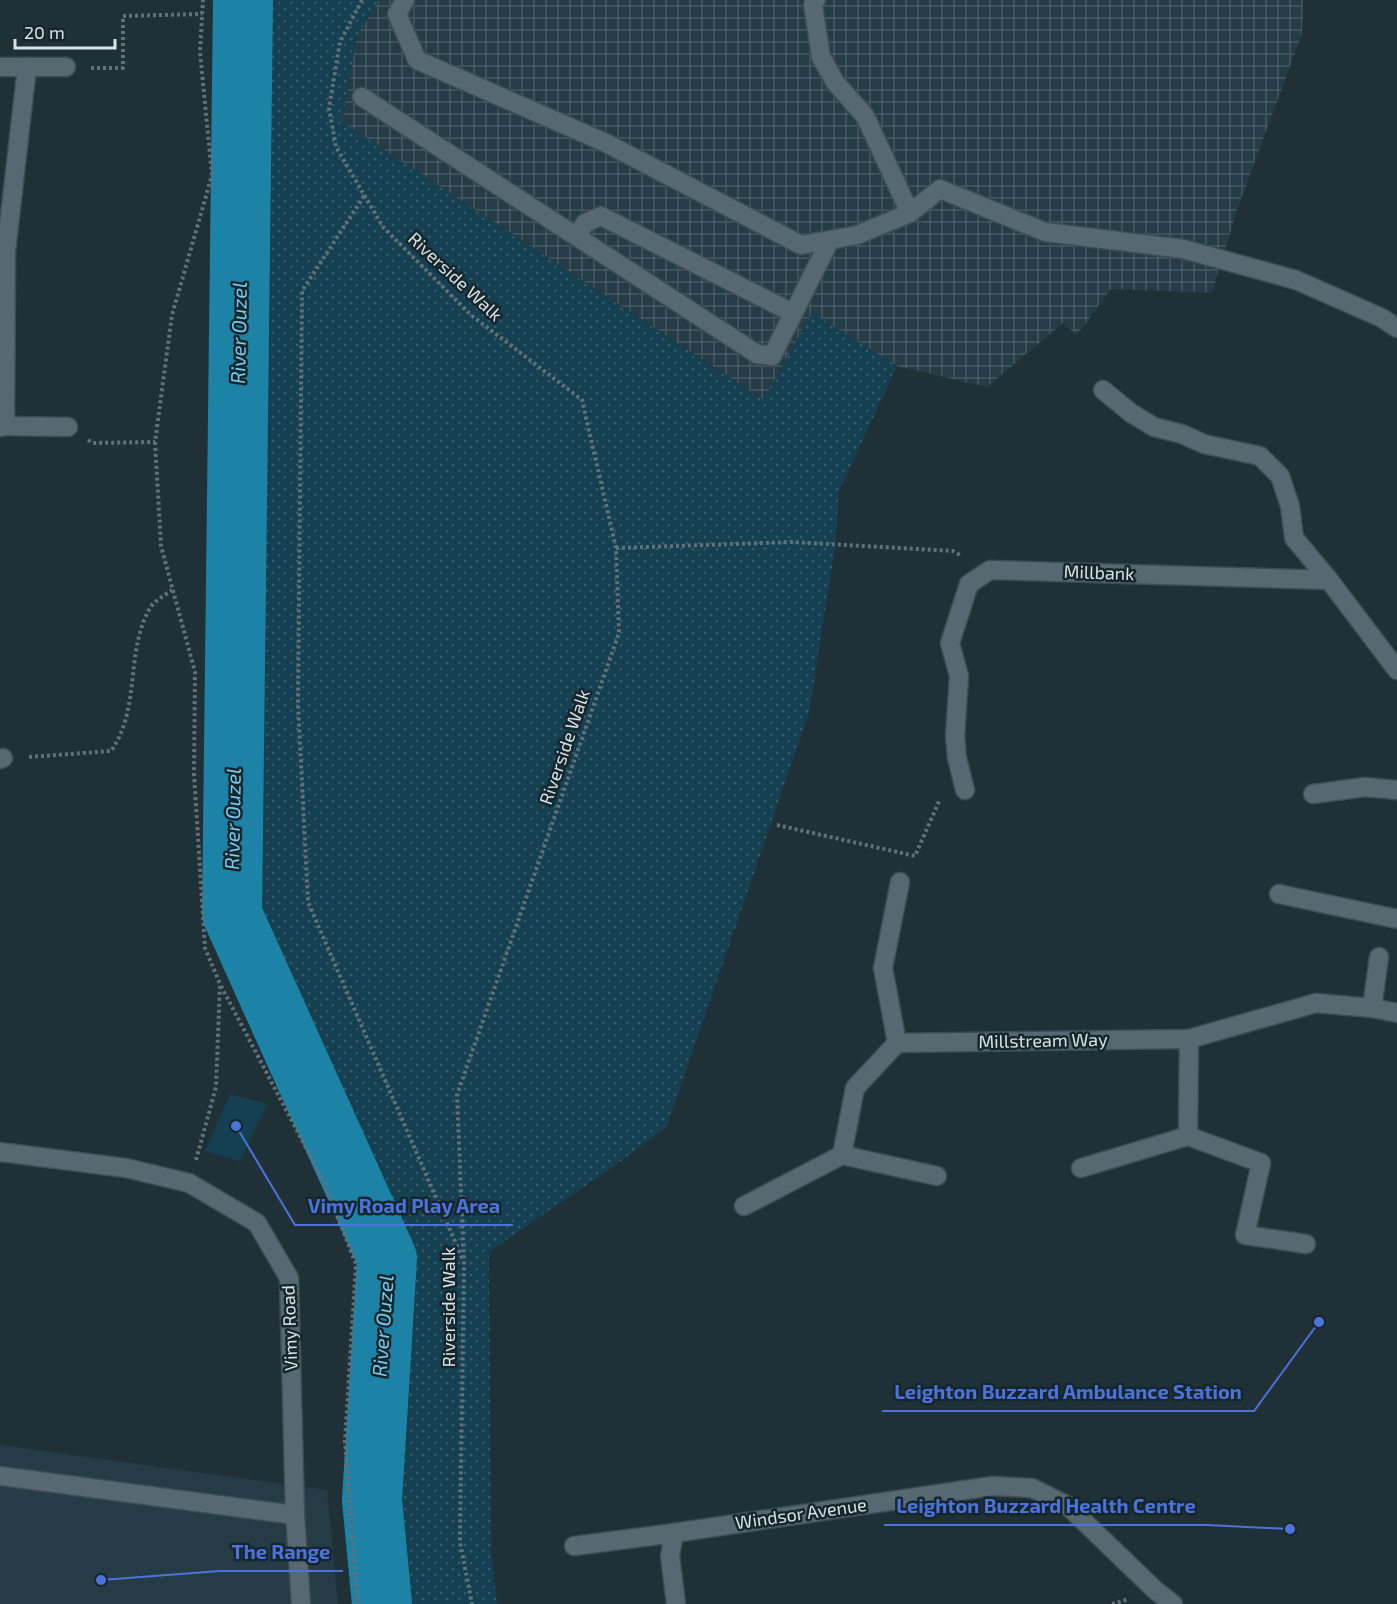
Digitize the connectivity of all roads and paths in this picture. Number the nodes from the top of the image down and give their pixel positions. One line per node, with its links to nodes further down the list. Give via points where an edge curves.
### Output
1 (203, 0): 5 (path)
2 (362, 0): 10 (path, Riverside Walk, via 340,42 329,108 336,147)
3 (405, 0): 13 (street, via 398,14 417,60 606,143 801,245)
4 (816, 0): 11 (street, via 813,5 821,57 835,82 865,116)
5 (202, 14): 8 (path, via 123,16 123,68); 19 (path, via 200,52 212,175 172,315)
6 (0, 67): 7 (street)
7 (27, 67): 8 (street); 17 (street, via 6,250)
8 (66, 67)
9 (362, 98): 12 (street)
10 (364, 196): 20 (path, Riverside Walk, via 383,227 471,315 582,400); 48 (path, via 302,291 298,704 308,902)
11 (910, 213): 13 (street, via 857,235); 15 (street, via 940,189 1045,232 1183,249 1296,280)
12 (577, 237): 14 (street, via 585,223 601,216); 14 (street, via 757,354 772,356)
13 (830, 240): 14 (street)
14 (793, 313)
15 (1397, 328)
16 (1104, 390): 22 (street, via 1154,426 1204,444 1260,456 1280,476 1290,506 1294,538)
17 (3, 426): 18 (street)
18 (68, 426): 19 (path, via 93,443)
19 (155, 442): 23 (path, via 160,546)
20 (616, 548): 21 (path, via 792,542 952,551); 48 (path, Riverside Walk, via 619,633 457,1095)
21 (990, 570): 22 (street, Millbank); 26 (street, via 969,584 950,643 959,676)
22 (1329, 580): 24 (street)
23 (172, 590): 25 (path, via 151,606 141,634 121,737 111,751); 35 (path, via 195,672 194,774 206,948)
24 (1397, 670)
25 (2, 758)
26 (957, 758): 27 (street); 30 (path, via 915,856)
27 (965, 790)
28 (1397, 790): 29 (street, via 1365,787)
29 (1313, 794)
30 (777, 825)
31 (900, 882): 39 (street, via 884,968)
32 (1279, 894): 33 (street)
33 (1397, 919)
34 (1379, 957): 36 (street)
35 (220, 984): 45 (path, via 216,1087); 54 (path, via 324,1182 356,1264 345,1442)
36 (1372, 1008): 37 (street, Millstream Way); 38 (street, Millstream Way, via 1316,1003)
37 (1397, 1014)
38 (1189, 1039): 39 (street, Millstream Way); 40 (street)
39 (897, 1043): 42 (street, via 855,1088)
40 (1188, 1137): 43 (street); 47 (street, via 1261,1163 1245,1235)
41 (0, 1152): 45 (street, Vimy Road, via 126,1168)
42 (842, 1155): 44 (street); 46 (street)
43 (1081, 1168)
44 (937, 1176)
45 (189, 1183): 50 (street, Vimy Road, via 257,1223 289,1278)
46 (744, 1206)
47 (1306, 1244)
48 (465, 1264): 55 (path, Riverside Walk, via 460,1542)
49 (0, 1476): 50 (street)
50 (295, 1515): 53 (street, Vimy Road)
51 (674, 1533): 52 (street, Windsor Avenue); 56 (street, via 670,1556); 57 (street, Windsor Avenue, via 992,1486 1032,1488 1068,1506)
52 (574, 1546)
53 (301, 1604)
54 (358, 1604)
55 (472, 1604)
56 (676, 1604)
57 (1173, 1604)

